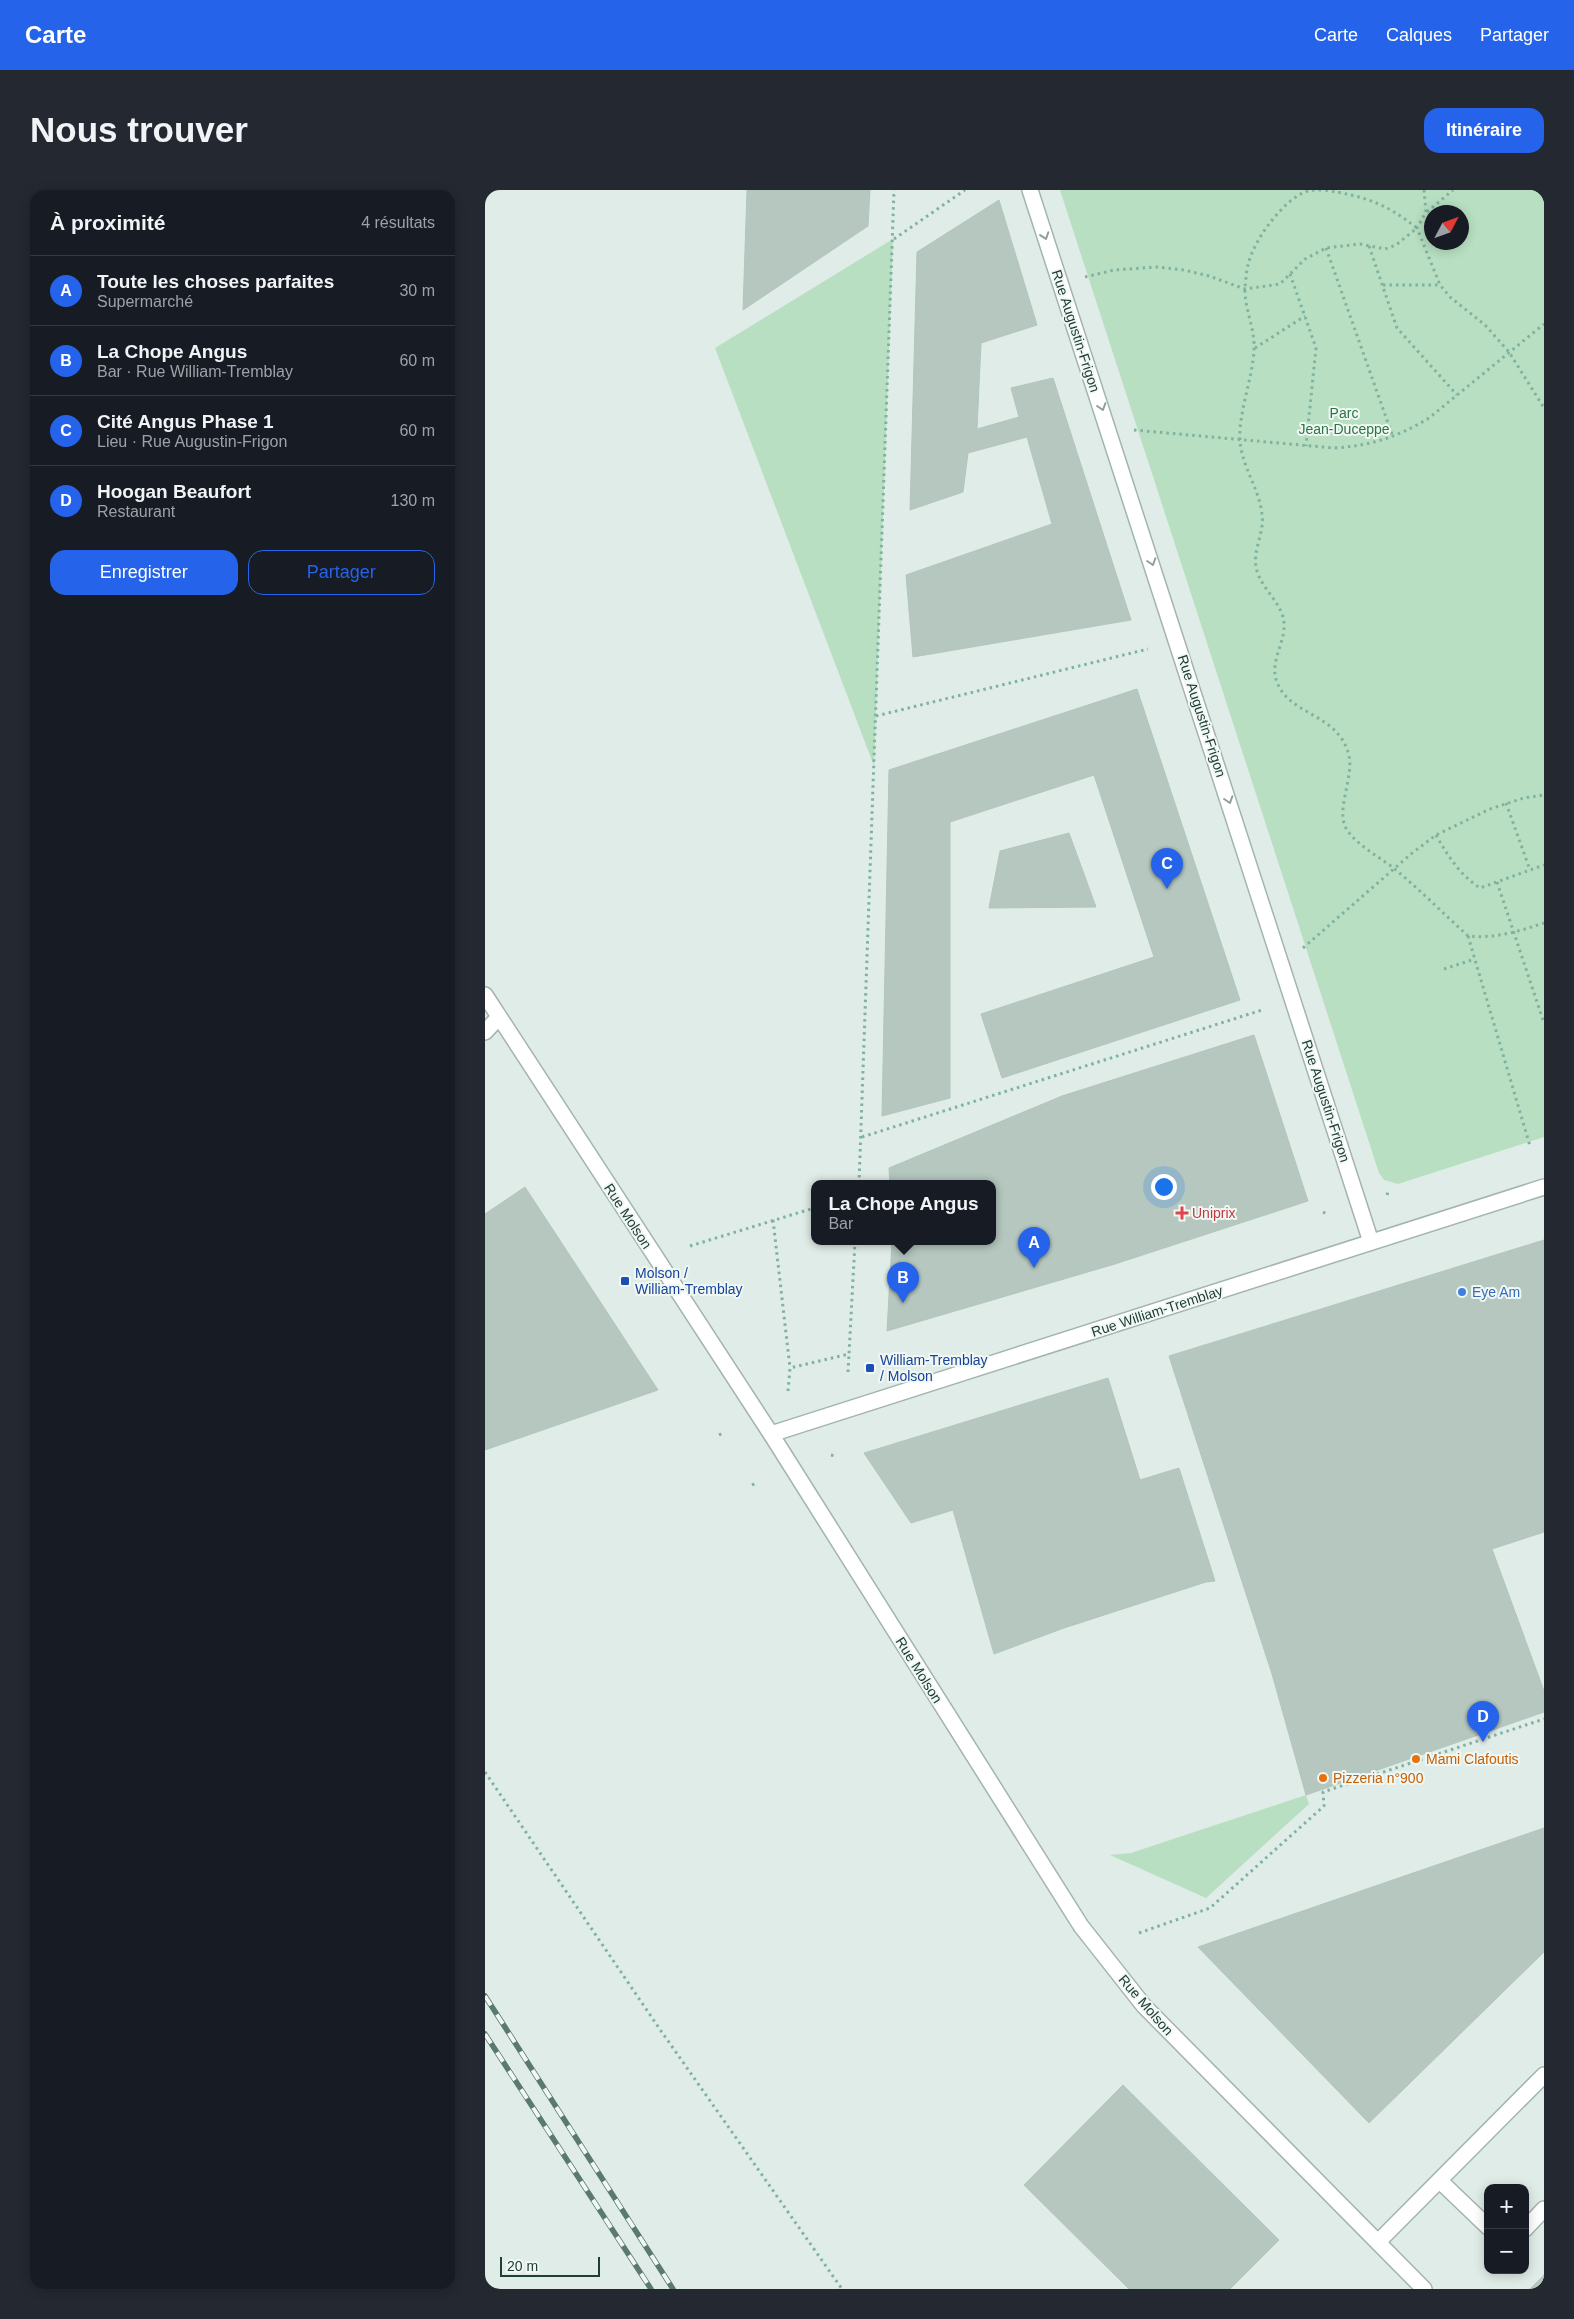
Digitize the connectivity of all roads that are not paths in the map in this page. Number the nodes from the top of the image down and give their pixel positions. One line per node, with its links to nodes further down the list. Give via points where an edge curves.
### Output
1 (1030, 190): 6 (street, Rue Augustin-Frigon, one-way to 6)
2 (485, 996): 3 (street, Rue Molson)
3 (499, 1017): 4 (street); 7 (street, Rue Molson)
4 (485, 1032)
5 (1544, 1187): 6 (street, Rue William-Tremblay)
6 (1371, 1242): 7 (street, Rue William-Tremblay)
7 (771, 1434): 13 (street, Rue Molson, via 1081,1926 1144,2006)
8 (1544, 2075): 9 (street)
9 (1440, 2181): 11 (street); 13 (street)
10 (1544, 2210): 12 (street)
11 (1484, 2223)
12 (1529, 2225)
13 (1378, 2242): 14 (street, Rue Molson)
14 (1424, 2289)

